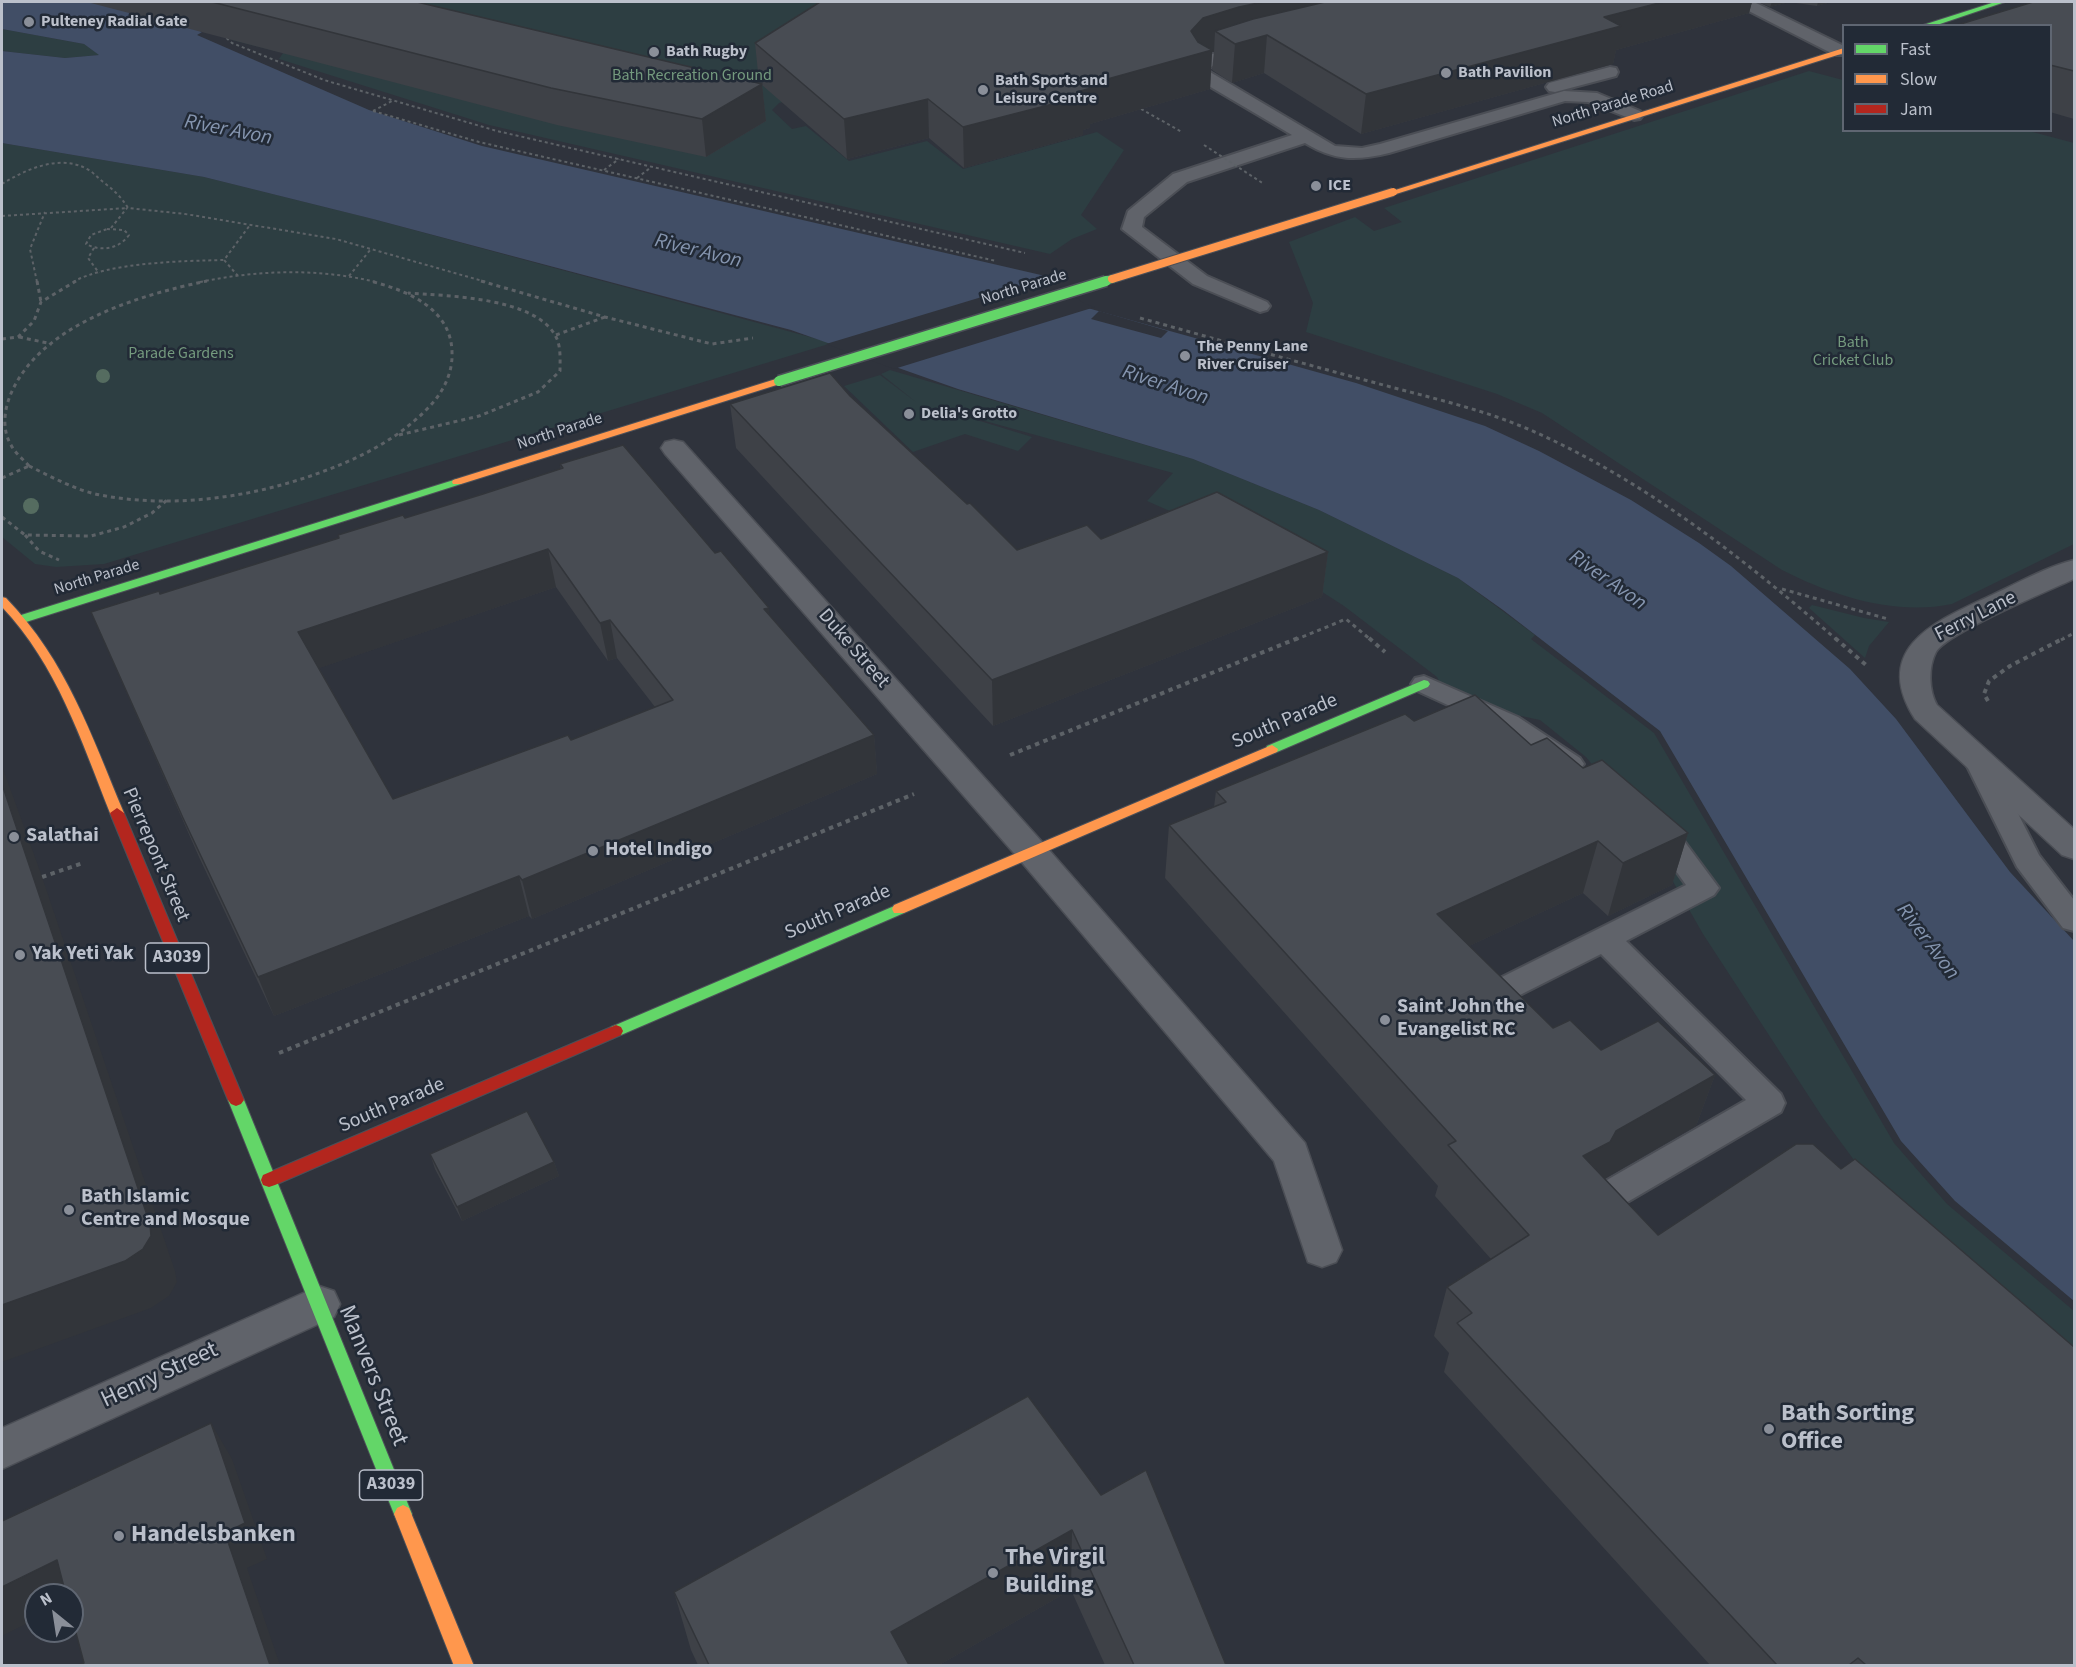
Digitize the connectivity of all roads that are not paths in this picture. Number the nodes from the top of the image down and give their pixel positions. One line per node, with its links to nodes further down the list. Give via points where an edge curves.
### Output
1 (1743, 2): 4 (lane)
2 (2001, 2): 3 (street)
3 (1930, 24)
4 (1842, 48)
5 (1842, 48): 8 (street, North Parade Road)
6 (1234, 53): 9 (lane, via 1199,68 1203,75)
7 (1610, 72): 10 (lane)
8 (1634, 115): 10 (lane, via 1591,97 1564,96 1383,149 1362,153); 11 (street, North Parade Road, bridge)
9 (1305, 137): 10 (lane); 12 (lane, via 1180,178 1135,215 1132,229 1150,244 1200,280)
10 (1331, 151)
11 (1108, 279): 16 (street, North Parade, bridge)
12 (1260, 306)
13 (674, 448): 22 (street, Duke Street)
14 (2074, 568): 18 (street, Ferry Lane, via 1947,628 1924,645 1918,662 1917,696 1926,711)
15 (2, 601): 16 (street, Pierrepont Street)
16 (22, 619): 26 (street, Pierrepont Street / A3039, via 58,673)
17 (1424, 684): 19 (lane, via 1509,723); 22 (street, South Parade)
18 (1978, 760): 21 (street); 23 (lane, via 2027,860)
19 (1592, 779)
20 (1640, 813): 24 (lane, via 1659,827 1704,888)
21 (2074, 847)
22 (1031, 851): 26 (street, South Parade); 28 (street, Duke Street, via 1291,1154)
23 (2074, 920)
24 (1605, 939): 25 (lane); 27 (lane, via 1769,1103)
25 (1501, 991)
26 (269, 1180): 29 (street, Pierrepont Street / A3039)
27 (1612, 1194)
28 (1322, 1250)
29 (319, 1304): 30 (street, Henry Street); 31 (street, Manvers Street / A3039)
30 (2, 1449)
31 (464, 1665)

